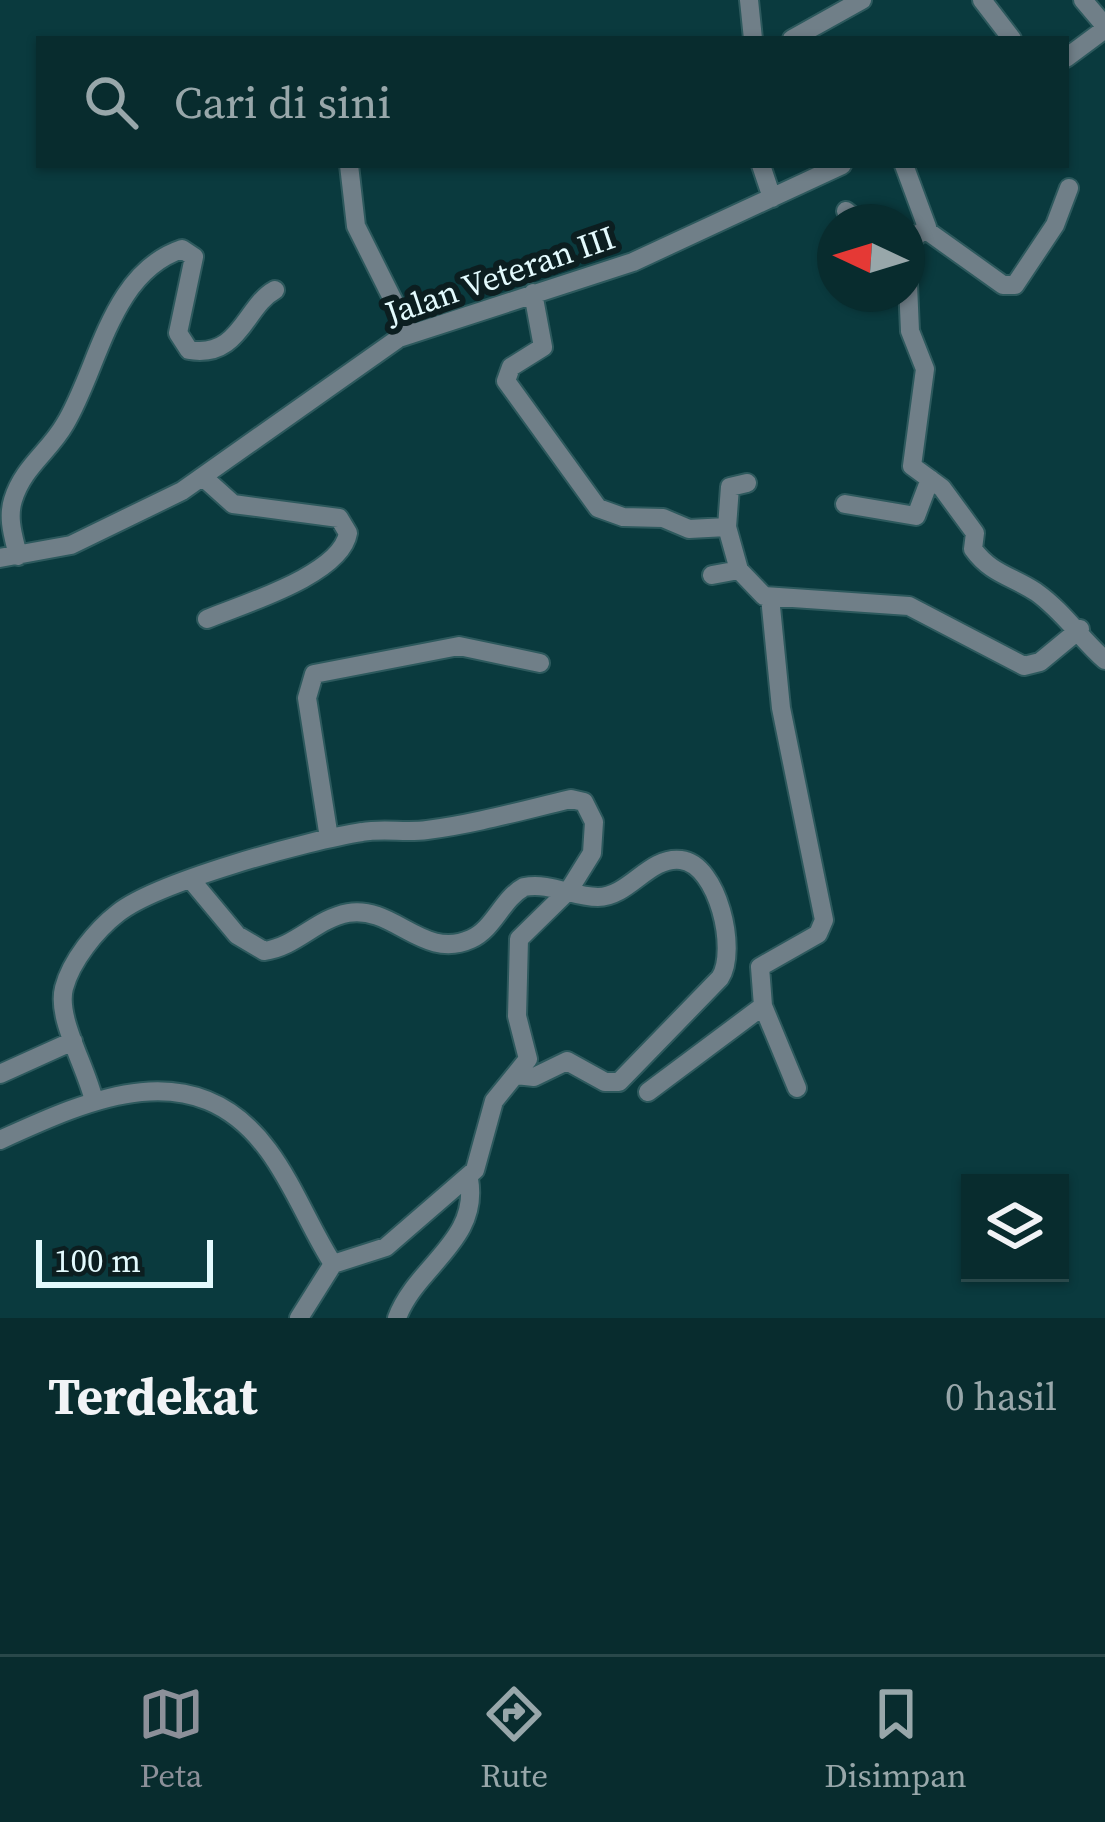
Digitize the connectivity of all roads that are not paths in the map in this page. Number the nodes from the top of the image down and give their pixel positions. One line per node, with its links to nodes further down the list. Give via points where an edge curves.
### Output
1 (749, 0): 6 (street)
2 (862, 0): 7 (street)
3 (982, 0): 8 (street)
4 (1083, 0): 5 (street)
5 (1105, 28): 9 (street)
6 (753, 36)
7 (796, 36)
8 (1010, 36)
9 (1069, 56)
10 (350, 168): 20 (street, via 356,226)
11 (762, 168): 15 (street)
12 (836, 168): 15 (street, Jalan Veteran III)
13 (905, 168): 16 (street)
14 (1069, 188): 16 (street, via 1015,285 1003,285)
15 (772, 198): 18 (street, Jalan Veteran III, via 633,262)
16 (926, 230)
17 (275, 290): 26 (street, via 224,344 190,350 178,333 194,257 182,249 155,263 113,317 58,435 20,482)
18 (533, 293): 20 (street, Jalan Veteran III); 25 (street, via 543,347 507,371 506,381 592,502 623,517)
19 (909, 312): 22 (street, via 925,369 911,459)
20 (410, 334): 21 (street, Jalan Veteran III, via 370,354)
21 (203, 477): 26 (street, Jalan Veteran III, via 86,539); 30 (street, via 233,505 339,518 348,533 334,558)
22 (930, 479): 24 (street, via 916,516); 31 (street, via 975,533 974,549 988,568 1034,590)
23 (747, 483): 25 (street, via 730,488)
24 (845, 505)
25 (727, 527): 27 (street)
26 (9, 557)
27 (739, 570): 28 (street); 29 (street)
28 (712, 575)
29 (770, 597): 31 (street, via 909,606 1024,666); 37 (street, via 782,708 824,920 818,934 760,967)
30 (207, 619)
31 (1081, 629): 32 (street)
32 (1105, 660)
33 (540, 663): 34 (street, via 459,646 314,674 308,698)
34 (329, 838): 35 (street); 36 (street, via 425,831 578,800 590,812 594,839)
35 (192, 881): 36 (street, via 237,935 264,951 352,912 416,938 457,944 479,935 524,887); 38 (street, via 120,911 91,941 64,986)
36 (569, 890): 40 (street, via 518,939 517,1016 528,1059); 40 (street, via 601,897 667,861 692,862 707,876 729,937 727,967 619,1082 567,1061 534,1077)
37 (764, 1006): 41 (street); 42 (street)
38 (73, 1041): 39 (street); 43 (street)
39 (0, 1074)
40 (516, 1075): 45 (street, via 494,1101)
41 (797, 1088)
42 (647, 1093)
43 (94, 1101): 44 (street); 46 (street, via 155,1091 224,1103 268,1150)
44 (0, 1140)
45 (469, 1179): 46 (street, via 386,1247); 48 (street, via 466,1222)
46 (333, 1264): 47 (street)
47 (299, 1318)
48 (397, 1318)

